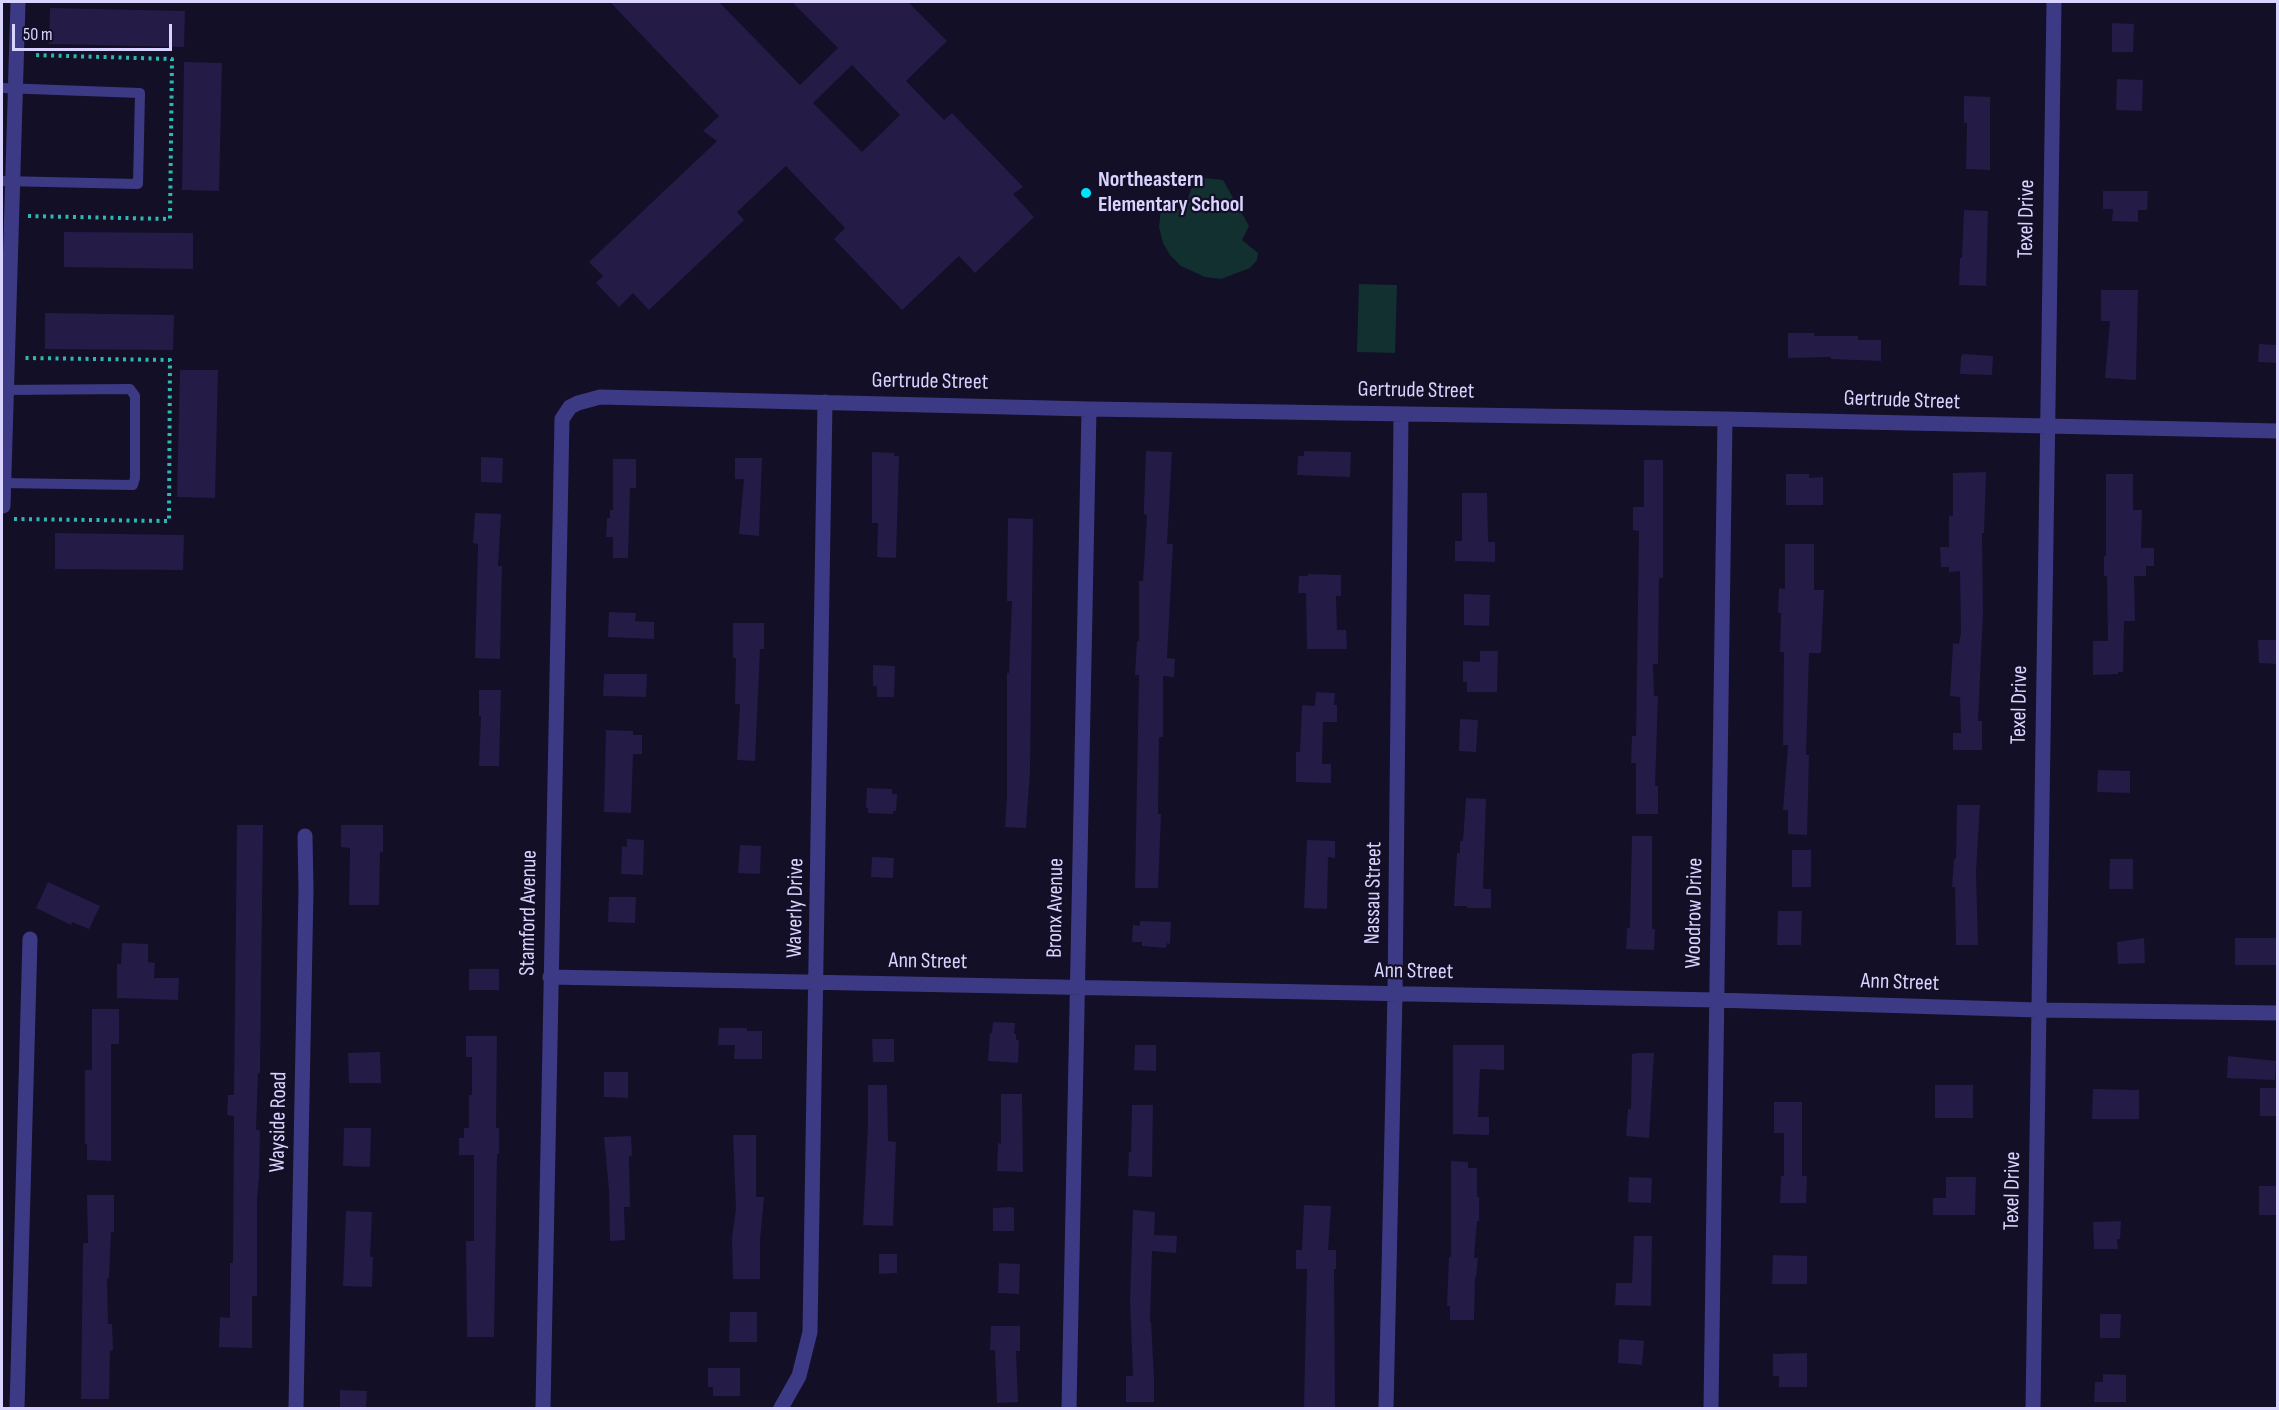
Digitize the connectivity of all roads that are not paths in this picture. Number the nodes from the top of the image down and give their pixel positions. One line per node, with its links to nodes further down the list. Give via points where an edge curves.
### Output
1 (18, 2): 3 (street, via 17,55)
2 (2054, 2): 11 (street, Texel Drive)
3 (9, 88): 4 (street); 4 (lane, via 140,93 138,184)
4 (7, 182): 5 (street, via 12,216)
5 (4, 389): 13 (street); 13 (lane, via 130,389 135,396 135,478 133,485)
6 (825, 402): 7 (street, Gertrude Street); 9 (street, Gertrude Street, via 600,397 570,407); 18 (street, Waverly Drive)
7 (1089, 409): 8 (street, Gertrude Street); 19 (street, Bronx Avenue)
8 (1401, 414): 10 (street, Gertrude Street); 20 (street, Nassau Street)
9 (562, 419): 17 (street, Stamford Avenue)
10 (1725, 419): 11 (street, Gertrude Street); 21 (street, Woodrow Drive)
11 (2046, 428): 12 (street, Gertrude Street); 22 (street, Texel Drive)
12 (2277, 431)
13 (3, 483): 14 (street)
14 (3, 506)
15 (305, 836): 25 (street, Wayside Road)
16 (30, 939): 24 (street)
17 (550, 977): 18 (street, Ann Street); 26 (street, Stamford Avenue)
18 (817, 982): 19 (street, Ann Street); 27 (street, Waverly Drive, via 810,1332 799,1376)
19 (1077, 988): 20 (street, Ann Street); 28 (street, Bronx Avenue)
20 (1395, 994): 21 (street, Ann Street); 29 (street, Nassau Street)
21 (1716, 1000): 22 (street, Ann Street); 30 (street, Woodrow Drive)
22 (2038, 1010): 23 (street, Ann Street); 31 (street, Texel Drive)
23 (2277, 1013)
24 (17, 1408)
25 (296, 1408)
26 (543, 1408)
27 (781, 1408)
28 (1069, 1408)
29 (1386, 1408)
30 (1711, 1408)
31 (2032, 1408)

